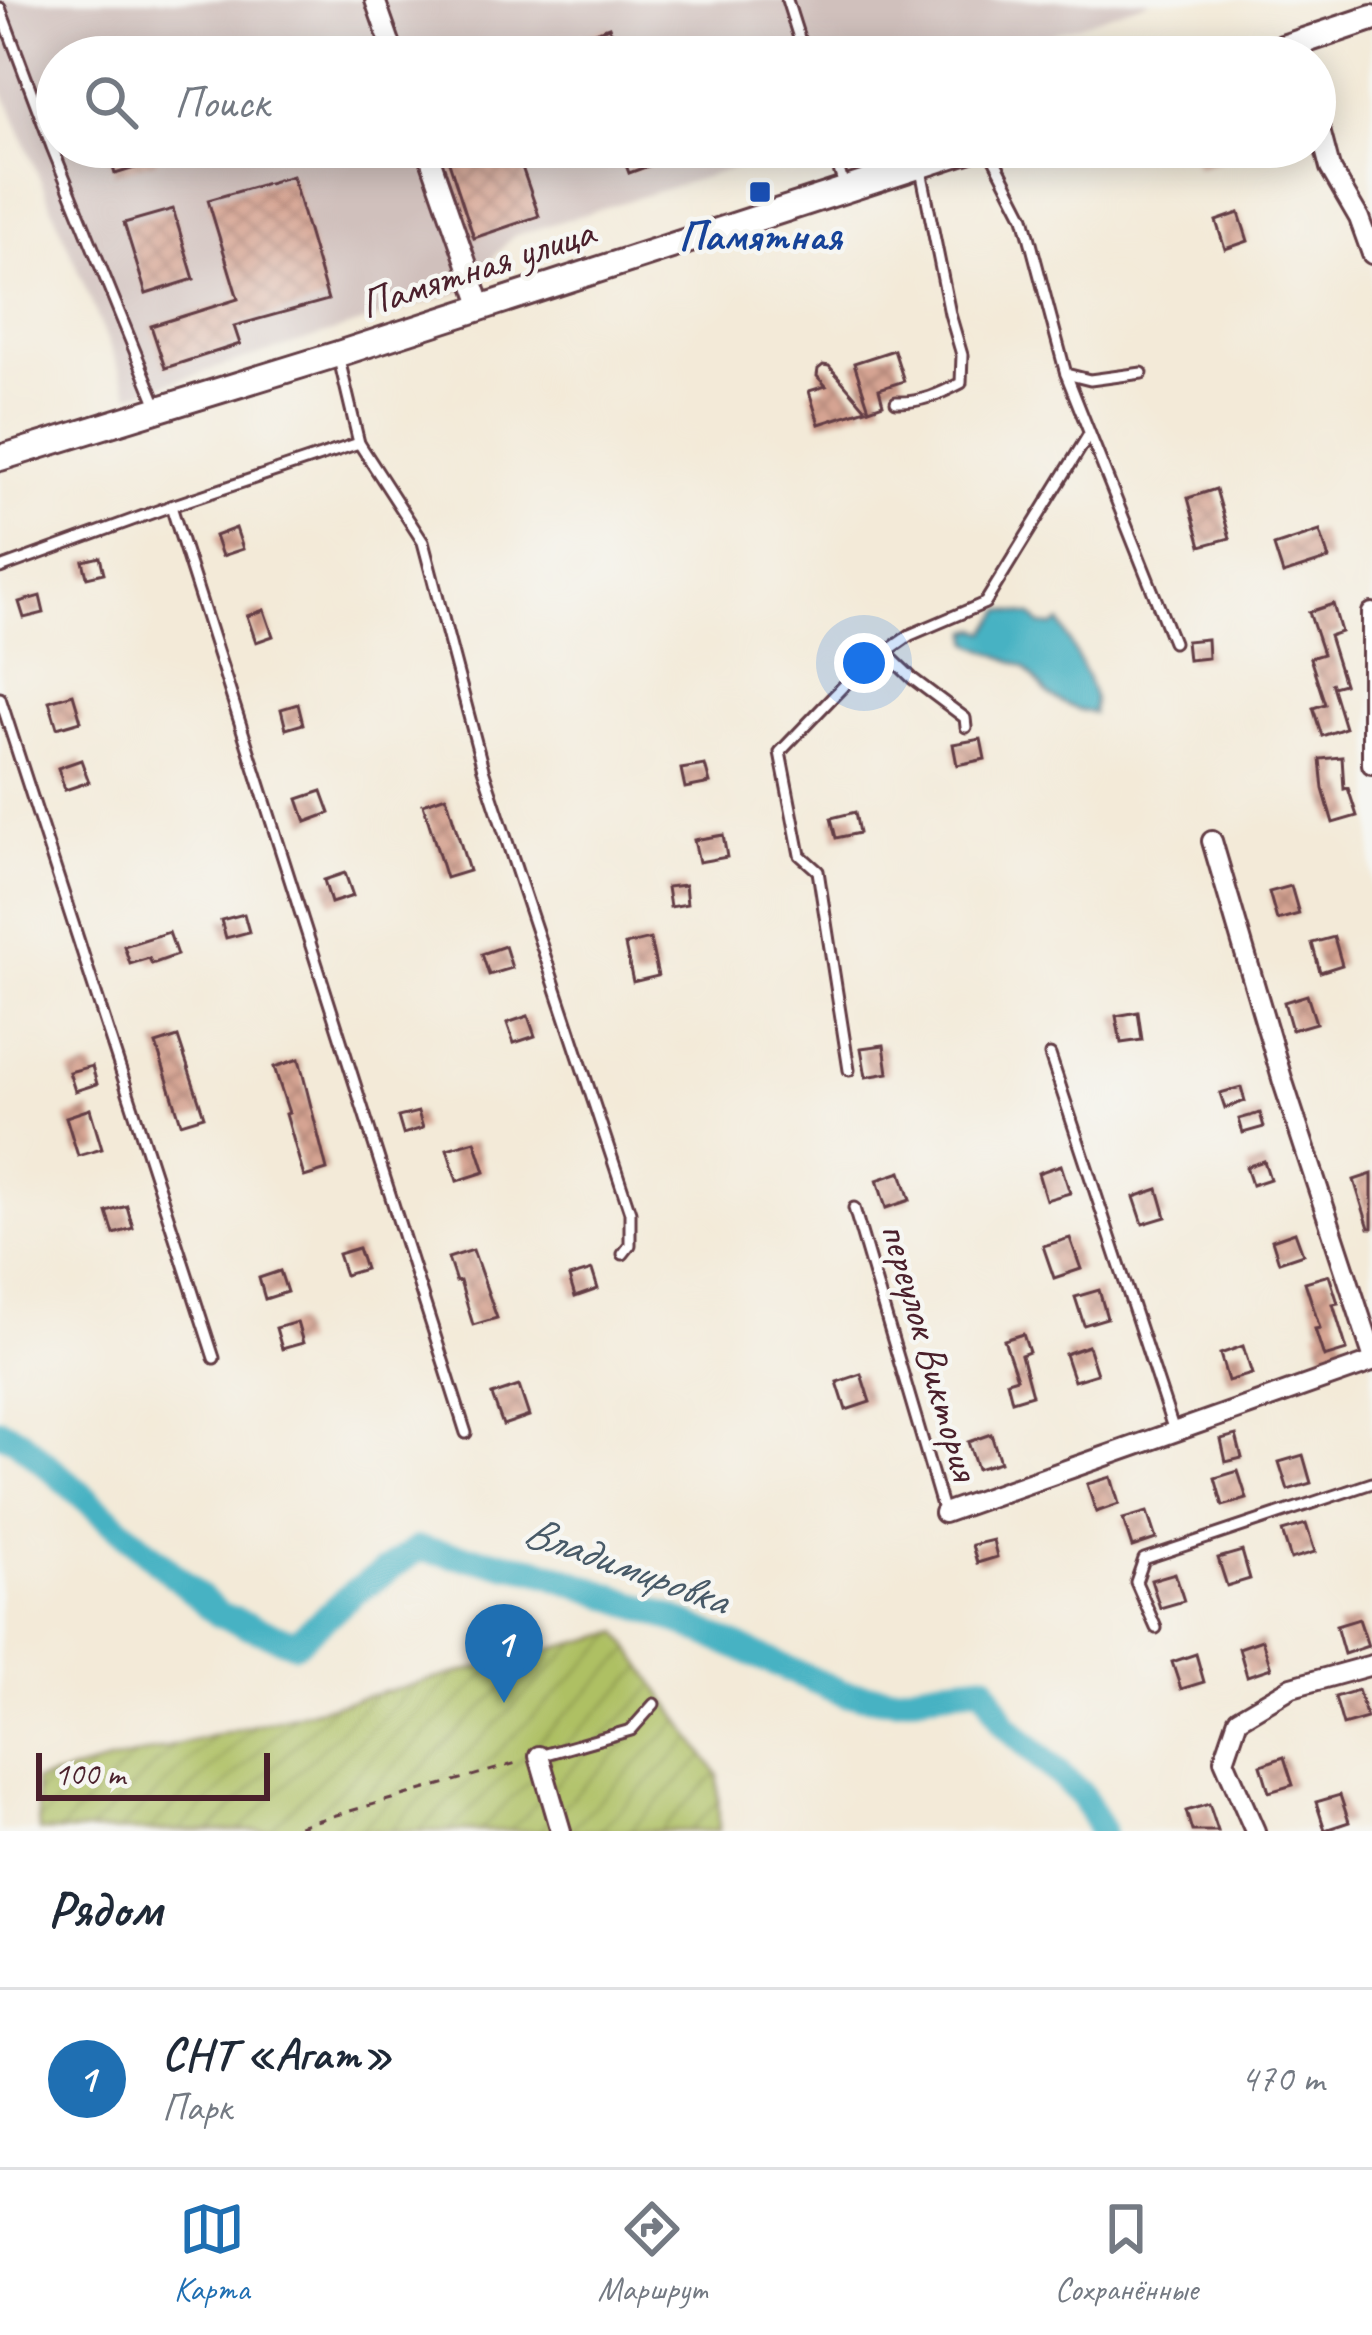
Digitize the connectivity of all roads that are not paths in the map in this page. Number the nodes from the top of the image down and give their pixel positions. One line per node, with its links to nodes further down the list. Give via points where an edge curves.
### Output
1 (375, 0): 5 (street)
2 (787, 0): 6 (lane)
3 (0, 8): 8 (lane)
4 (1372, 18): 7 (street)
5 (388, 36)
6 (798, 36)
7 (1332, 36)
8 (36, 104)
9 (61, 168): 23 (lane)
10 (433, 168): 18 (street)
11 (838, 168): 16 (lane)
12 (911, 168): 16 (street, Памятная улица)
13 (921, 168): 22 (lane, via 961,382)
14 (999, 168): 21 (lane, via 1024,217)
15 (1330, 168): 17 (street)
16 (845, 189): 18 (street, Памятная улица)
17 (1372, 254)
18 (482, 308): 19 (street, Памятная улица)
19 (338, 354): 23 (street, Памятная улица); 25 (lane)
20 (1142, 373): 21 (lane, via 1090,380)
21 (1066, 374): 24 (lane)
22 (896, 402)
23 (158, 408): 26 (street, Памятная улица)
24 (1090, 434): 30 (lane); 31 (lane, via 985,603)
25 (359, 442): 27 (lane); 39 (lane, via 423,542 483,769 630,1212 630,1245)
26 (0, 458)
27 (172, 506): 28 (lane); 43 (lane)
28 (0, 568)
29 (1372, 613): 34 (street)
30 (1173, 642)
31 (885, 652): 33 (lane); 37 (lane, via 780,752 800,855 818,871)
32 (0, 698): 40 (lane)
33 (966, 727)
34 (1372, 764)
35 (1212, 841): 41 (street)
36 (1050, 1055): 42 (lane)
37 (849, 1070)
38 (854, 1208): 45 (lane, переулок Виктория)
39 (622, 1254)
40 (214, 1358)
41 (1372, 1358): 42 (street)
42 (1174, 1431): 45 (street)
43 (466, 1433)
44 (1372, 1483): 46 (lane, via 1144,1559 1136,1582)
45 (944, 1513)
46 (1156, 1628)
47 (1372, 1665): 51 (street, via 1292,1687 1238,1719 1224,1760)
48 (654, 1704): 49 (lane, via 631,1730)
49 (539, 1756): 50 (street)
50 (561, 1831)
51 (1256, 1831)

